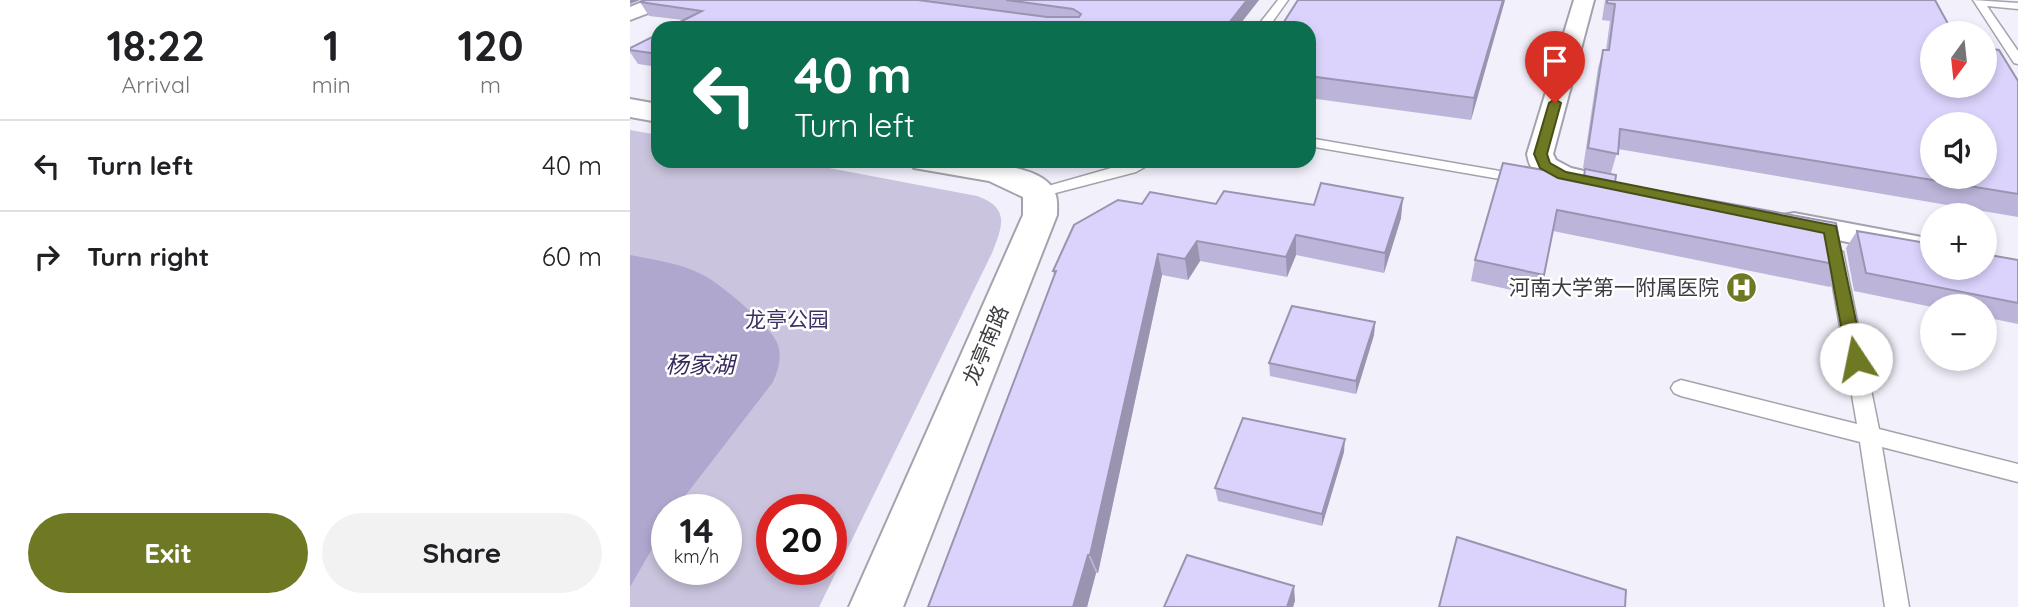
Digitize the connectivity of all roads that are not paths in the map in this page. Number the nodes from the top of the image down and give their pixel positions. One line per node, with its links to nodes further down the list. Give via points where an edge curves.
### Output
1 (665, 0): 6 (street)
2 (1283, 0): 7 (lane)
3 (1584, 0): 12 (street, via 1540,154)
4 (1979, 1): 5 (lane); 8 (lane)
5 (2018, 6)
6 (630, 14)
7 (1267, 21)
8 (2018, 60)
9 (630, 108): 10 (street)
10 (651, 112)
11 (1316, 143): 12 (lane, via 1527,180)
12 (1544, 165): 15 (street, via 1562,175)
13 (965, 168): 16 (street, via 1000,174)
14 (1134, 168): 16 (lane)
15 (1629, 189)
16 (1039, 193): 23 (street, 龙亭南路, via 1040,215)
17 (1763, 216): 18 (street)
18 (1831, 229): 19 (street); 21 (lane)
19 (1920, 247)
20 (1681, 388): 21 (lane)
21 (1870, 438): 22 (lane); 24 (lane)
22 (2018, 473)
23 (876, 607)
24 (1897, 607)

